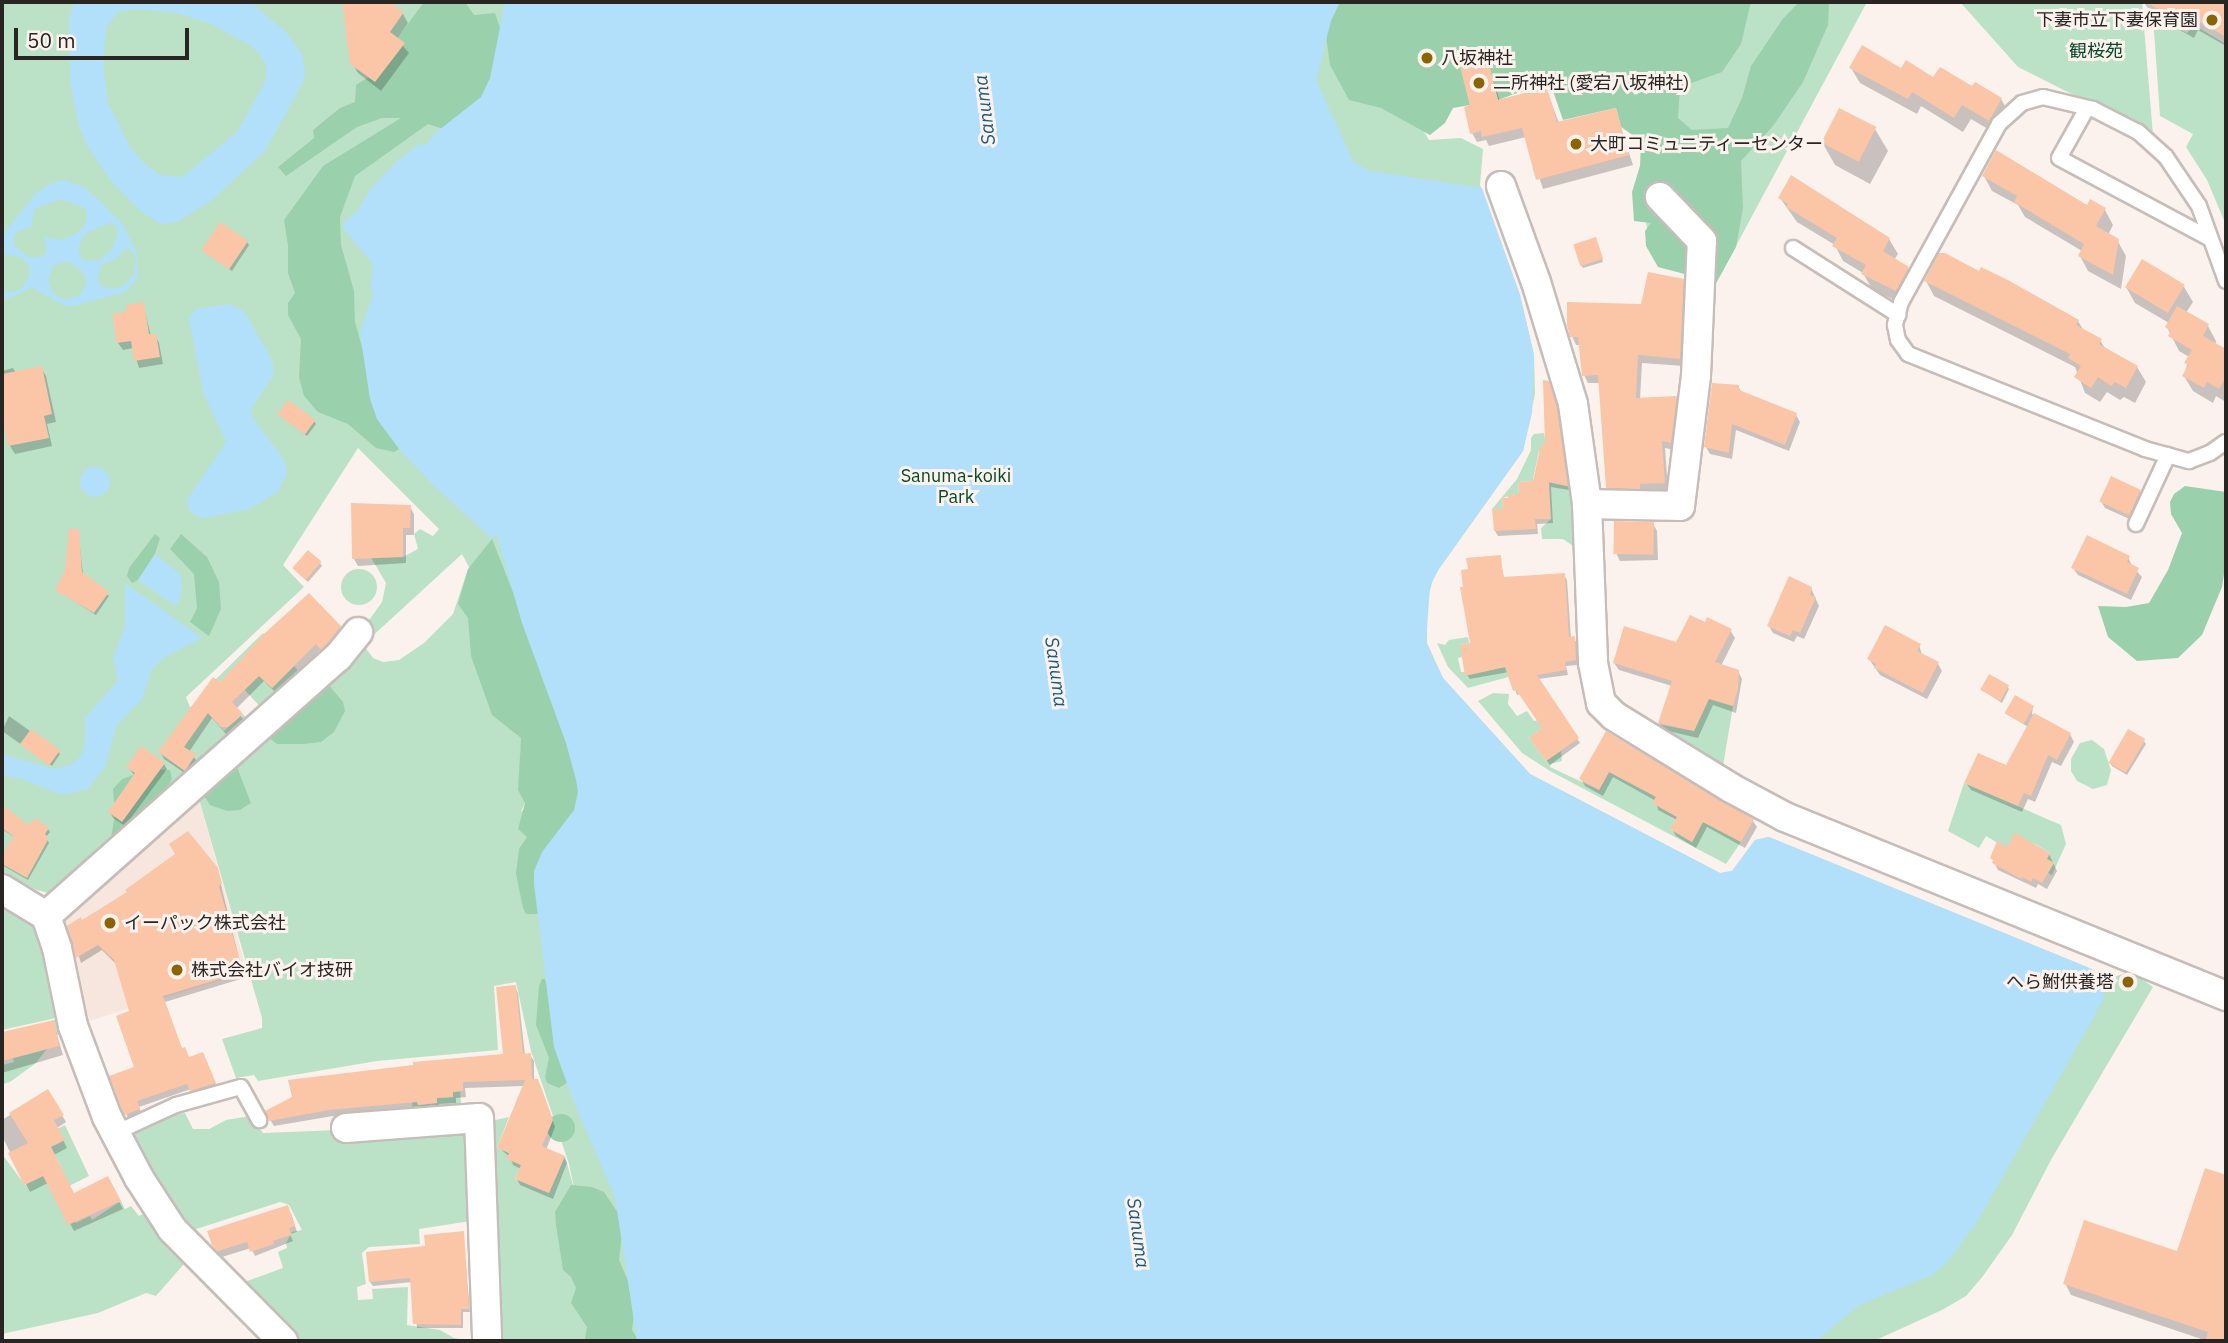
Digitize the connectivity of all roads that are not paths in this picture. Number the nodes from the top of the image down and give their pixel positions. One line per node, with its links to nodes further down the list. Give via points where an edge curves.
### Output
1 (2087, 108): 4 (lane, via 2138,132 2166,157 2199,206); 4 (lane, via 2059,158); 7 (lane, via 2043,97 2022,103 1999,124)
2 (1501, 186): 10 (street, via 1573,404)
3 (1660, 197): 10 (street, via 1702,241 1696,376 1680,506)
4 (2211, 239): 6 (lane)
5 (1793, 248): 7 (lane)
6 (2226, 281)
7 (1898, 315): 9 (lane, via 1898,340 1908,354)
8 (2226, 442): 9 (lane, via 2189,461)
9 (2168, 455): 11 (lane)
10 (1587, 504): 15 (street, via 1594,678 1601,703 1614,716 1785,817)
11 (2136, 524)
12 (358, 632): 14 (street, via 338,657)
13 (2, 888): 14 (street)
14 (46, 916): 18 (street, via 73,1026)
15 (2226, 996)
16 (259, 1120): 18 (lane, via 242,1087 176,1105)
17 (346, 1128): 20 (street, via 479,1118)
18 (115, 1133): 19 (street, via 173,1228)
19 (284, 1341)
20 (487, 1341)

